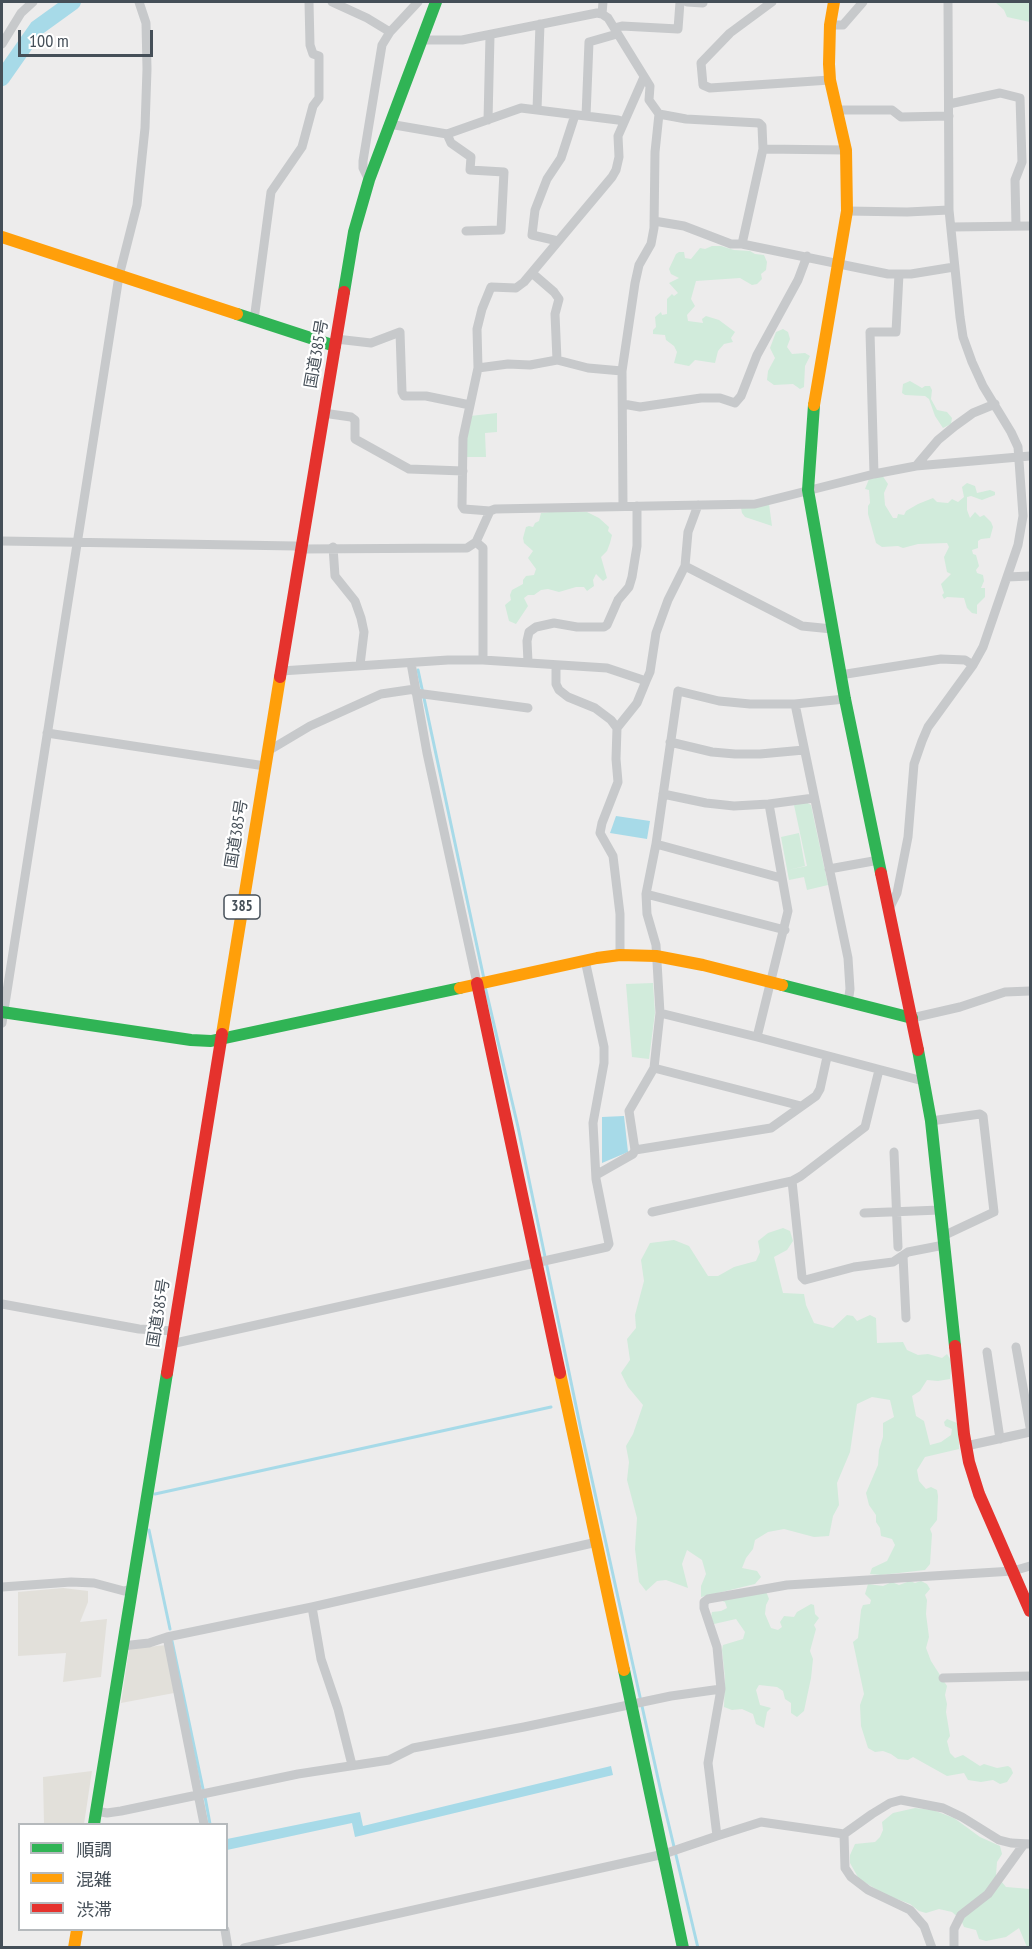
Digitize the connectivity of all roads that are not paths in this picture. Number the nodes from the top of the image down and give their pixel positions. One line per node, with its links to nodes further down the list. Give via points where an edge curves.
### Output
1 (33, 2): 22 (street)
2 (309, 2): 55 (street, via 310,45 313,54 319,56 319,98 313,106 302,147 271,192)
3 (332, 2): 19 (street)
4 (418, 2): 19 (street)
5 (436, 2): 21 (main road, 国道385号 / 385)
6 (603, 2): 15 (street)
7 (680, 2): 18 (street, via 678,30 621,26)
8 (687, 2): 14 (street)
9 (772, 2): 23 (street, via 730,33 701,63 703,85 710,88)
10 (834, 2): 17 (main road)
11 (863, 2): 17 (street, via 843,25)
12 (948, 2): 25 (street)
13 (142, 3): 54 (street, via 147,46 145,128 137,205)
14 (703, 3)
15 (602, 14): 16 (street); 18 (street)
16 (540, 24): 20 (street); 26 (street)
17 (830, 26): 23 (main road)
18 (616, 31): 24 (street); 30 (street, via 589,42)
19 (390, 32): 38 (street, via 382,45 364,150 363,168)
20 (490, 36): 21 (street); 32 (street)
21 (421, 40): 34 (main road, 国道385号 / 385)
22 (2, 41)
23 (830, 80): 27 (main road)
24 (647, 81): 28 (street, via 649,100); 33 (street)
25 (949, 104): 31 (street); 42 (street, via 1000,93 1020,98 1022,162 1015,180)
26 (537, 110): 29 (street); 32 (street, via 521,108)
27 (838, 110): 31 (street, via 892,110 901,117); 37 (main road)
28 (659, 114): 36 (street, via 759,123); 41 (street)
29 (575, 115): 30 (street); 47 (street, via 561,159 547,179 533,227 532,235)
30 (586, 116): 33 (street)
31 (949, 116): 39 (street)
32 (488, 120): 35 (street)
33 (624, 122): 47 (street, via 618,136 616,170)
34 (389, 124): 35 (street); 38 (main road, 国道385号 / 385)
35 (447, 134): 45 (street, via 451,143 471,157 470,170 504,171 501,230)
36 (763, 149): 37 (street); 48 (street)
37 (846, 150): 40 (main road)
38 (369, 180): 56 (main road, 国道385号 / 385, via 354,232)
39 (949, 210): 40 (street); 44 (street)
40 (848, 211): 50 (main road)
41 (654, 221): 48 (street); 59 (street, via 651,244 635,283)
42 (1016, 226): 43 (street); 44 (street)
43 (1030, 226)
44 (951, 227): 51 (street)
45 (466, 231)
46 (2, 237): 54 (main road)
47 (558, 241): 52 (street)
48 (742, 244): 49 (street)
49 (807, 256): 50 (street); 60 (street, via 735,403 701,398 640,406)
50 (839, 264): 53 (street); 69 (main road, via 815,391)
51 (954, 267): 53 (street); 61 (street, via 963,337 983,386)
52 (532, 273): 57 (street, via 559,299 555,314); 58 (street, via 516,288 491,287 477,329)
53 (899, 274): 68 (street, via 896,332 870,332)
54 (119, 276): 55 (main road); 75 (street)
55 (254, 320): 56 (main road)
56 (335, 343): 62 (street, via 371,343 400,332 404,396); 63 (main road, 国道385号 / 385)
57 (557, 360): 58 (street); 59 (street)
58 (478, 368): 62 (street)
59 (622, 371): 60 (street)
60 (622, 404): 70 (street)
61 (995, 404): 65 (street); 66 (street, via 954,426)
62 (470, 405): 67 (street, via 463,438)
63 (324, 413): 67 (street, via 351,417 355,420 355,439 409,469); 78 (main road, 国道385号 / 385)
64 (1030, 456): 65 (street)
65 (1020, 457): 66 (street); 81 (street, via 1022,531)
66 (916, 466): 68 (street)
67 (463, 471): 73 (street, via 464,509)
68 (873, 474): 69 (street)
69 (808, 490): 71 (street, via 755,504); 82 (main road)
70 (623, 506): 72 (street); 73 (street)
71 (698, 506): 72 (street); 79 (street, via 688,531)
72 (637, 507): 84 (street, via 632,577 607,625 577,627 554,623 536,627 529,632)
73 (490, 511): 76 (street)
74 (2, 541): 75 (street)
75 (77, 542): 78 (street); 97 (street)
76 (476, 542): 77 (street, via 467,548); 83 (street, via 483,548)
77 (333, 547): 78 (street); 86 (street, via 335,576 355,601 362,618)
78 (302, 549): 89 (main road, 国道385号 / 385)
79 (685, 566): 82 (street, via 802,626); 91 (street, via 656,633)
80 (1030, 576): 81 (street)
81 (1007, 577): 87 (street)
82 (832, 629): 90 (main road)
83 (483, 660): 84 (street); 85 (street)
84 (528, 662): 88 (street)
85 (411, 663): 86 (street); 92 (street)
86 (360, 665): 89 (street)
87 (974, 665): 90 (street, via 964,660 941,659); 110 (street, via 922,741 914,764 909,837 897,893)
88 (556, 666): 91 (street, via 607,668); 96 (street, via 559,690 595,708)
89 (281, 671): 100 (main road, 国道385号 / 385)
90 (840, 675): 93 (main road)
91 (646, 681): 96 (street, via 637,703)
92 (416, 691): 95 (street); 100 (street, via 381,694 310,726); 115 (street)
93 (845, 699): 94 (street); 106 (main road)
94 (795, 704): 98 (street, via 719,701 678,691); 99 (street)
95 (528, 708)
96 (617, 728): 112 (street, via 618,782 600,833 613,856)
97 (47, 733): 101 (street); 120 (street)
98 (670, 742): 99 (street, via 735,754); 102 (street)
99 (804, 750): 103 (street)
100 (268, 751): 101 (main road, 国道385号 / 385)
101 (265, 766): 123 (main road, 国道385号 / 385)
102 (663, 794): 104 (street, via 734,806); 105 (street)
103 (814, 798): 104 (street); 107 (street)
104 (769, 804): 108 (street)
105 (656, 844): 108 (street); 109 (street)
106 (879, 860): 107 (street); 110 (main road)
107 (829, 869): 118 (street, via 848,958)
108 (782, 878): 111 (street, via 787,901)
109 (646, 894): 111 (street); 113 (street)
110 (889, 909): 121 (main road)
111 (785, 930): 116 (street)
112 (620, 955): 113 (main road); 114 (main road)
113 (656, 956): 116 (main road); 119 (street)
114 (585, 960): 115 (main road); 132 (street, via 604,1047 593,1123)
115 (477, 983): 123 (main road); 141 (main road)
116 (772, 983): 118 (main road); 122 (street)
117 (1030, 991): 121 (street, via 1005,992)
118 (848, 1003): 121 (main road)
119 (660, 1013): 122 (street); 125 (street)
120 (2, 1016): 123 (main road, via 191,1040)
121 (912, 1018): 127 (main road)
122 (758, 1037): 124 (street)
123 (221, 1039): 144 (main road, 国道385号 / 385)
124 (828, 1057): 126 (street); 128 (street, via 820,1089)
125 (654, 1068): 128 (street); 130 (street, via 629,1112)
126 (879, 1070): 127 (street); 133 (street, via 865,1127)
127 (923, 1081): 129 (main road)
128 (801, 1106): 130 (street, via 771,1128)
129 (931, 1121): 134 (main road); 138 (street, via 983,1116 994,1212)
130 (635, 1150): 132 (street)
131 (894, 1152): 137 (street)
132 (596, 1175): 141 (street, via 607,1247)
133 (792, 1181): 135 (street); 140 (street, via 805,1280 892,1262)
134 (940, 1210): 137 (street); 138 (main road)
135 (652, 1212)
136 (864, 1213): 137 (street)
137 (897, 1213): 139 (street)
138 (944, 1240): 140 (street); 151 (main road)
139 (898, 1247)
140 (903, 1256): 143 (street)
141 (537, 1263): 145 (street); 152 (main road)
142 (2, 1304): 144 (street, via 140,1329)
143 (906, 1318)
144 (173, 1331): 145 (main road, 国道385号 / 385)
145 (171, 1344): 156 (main road, 国道385号 / 385)
146 (1016, 1347): 148 (street)
147 (987, 1352): 150 (street)
148 (1030, 1427)
149 (1030, 1432): 150 (street)
150 (1000, 1439): 151 (street)
151 (966, 1446): 154 (main road, via 979,1494)
152 (597, 1542): 157 (street); 164 (main road)
153 (1030, 1566): 154 (street)
154 (1013, 1571): 158 (main road); 163 (street, via 787,1585 708,1599 704,1608 717,1647)
155 (2, 1587): 156 (street, via 71,1582)
156 (131, 1589): 160 (main road, 国道385号 / 385)
157 (312, 1607): 159 (street); 165 (street, via 321,1659)
158 (1030, 1611)
159 (167, 1637): 160 (street); 166 (street)
160 (122, 1646): 167 (main road, 国道385号 / 385)
161 (1030, 1676): 162 (street)
162 (943, 1678)
163 (721, 1689): 164 (street); 171 (street, via 708,1763)
164 (632, 1704): 165 (street, via 413,1748 389,1760); 173 (main road)
165 (352, 1765): 166 (street)
166 (198, 1794): 167 (street, via 121,1811); 169 (street)
167 (96, 1811): 168 (main road, 国道385号 / 385)
168 (94, 1823)
169 (204, 1823)
170 (844, 1834): 171 (street, via 761,1822); 172 (street, via 901,1800 944,1808 999,1840); 180 (street, via 845,1868 850,1877 910,1910 924,1926)
171 (717, 1836): 173 (street)
172 (1027, 1844): 181 (street, via 988,1894 961,1915 954,1929)
173 (664, 1854): 178 (street); 179 (main road)
174 (77, 1931): 176 (main road)
175 (225, 1931): 177 (street)
176 (74, 1947)
177 (228, 1947)
178 (244, 1947)
179 (683, 1947)
180 (932, 1947)
181 (954, 1947)

